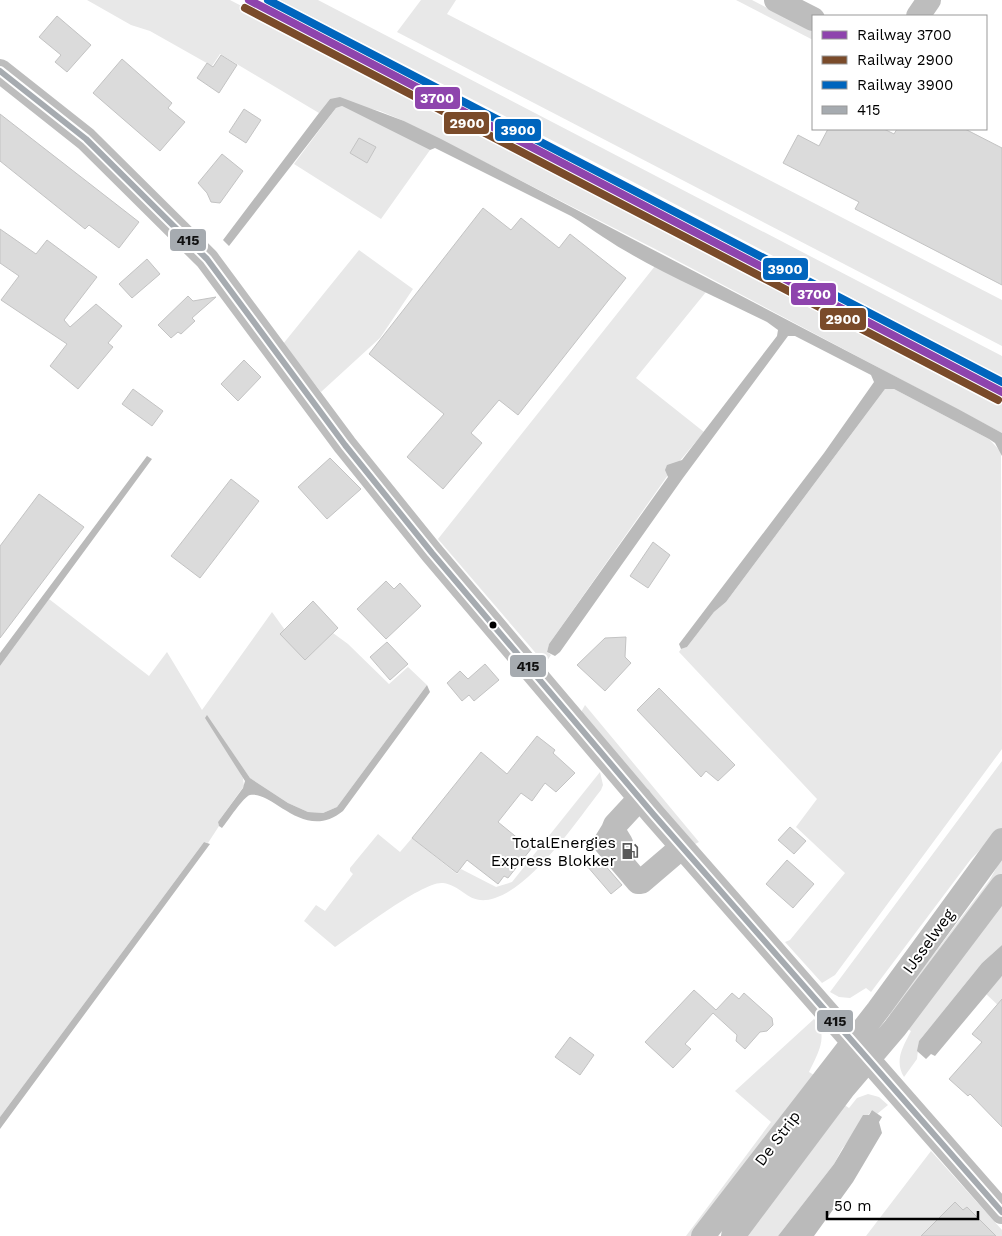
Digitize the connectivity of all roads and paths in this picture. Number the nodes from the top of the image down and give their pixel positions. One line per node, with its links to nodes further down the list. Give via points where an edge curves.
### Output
1 (776, 0): 4 (street)
2 (929, 0): 3 (street)
3 (919, 15)
4 (812, 18)
5 (0, 71): 6 (street, via 86,139 207,259 345,445 413,530)
6 (640, 798): 8 (street); 8 (street, via 615,825 605,840 607,847 641,882)
7 (1002, 840): 10 (street, IJsselweg)
8 (682, 846): 10 (street)
9 (1002, 886): 11 (street, IJsselweg)
10 (852, 1041): 11 (street); 13 (street, De Strip)
11 (869, 1060): 12 (street); 14 (street, De Strip, via 843,1089)
12 (1002, 1212)
13 (703, 1236)
14 (733, 1236)

